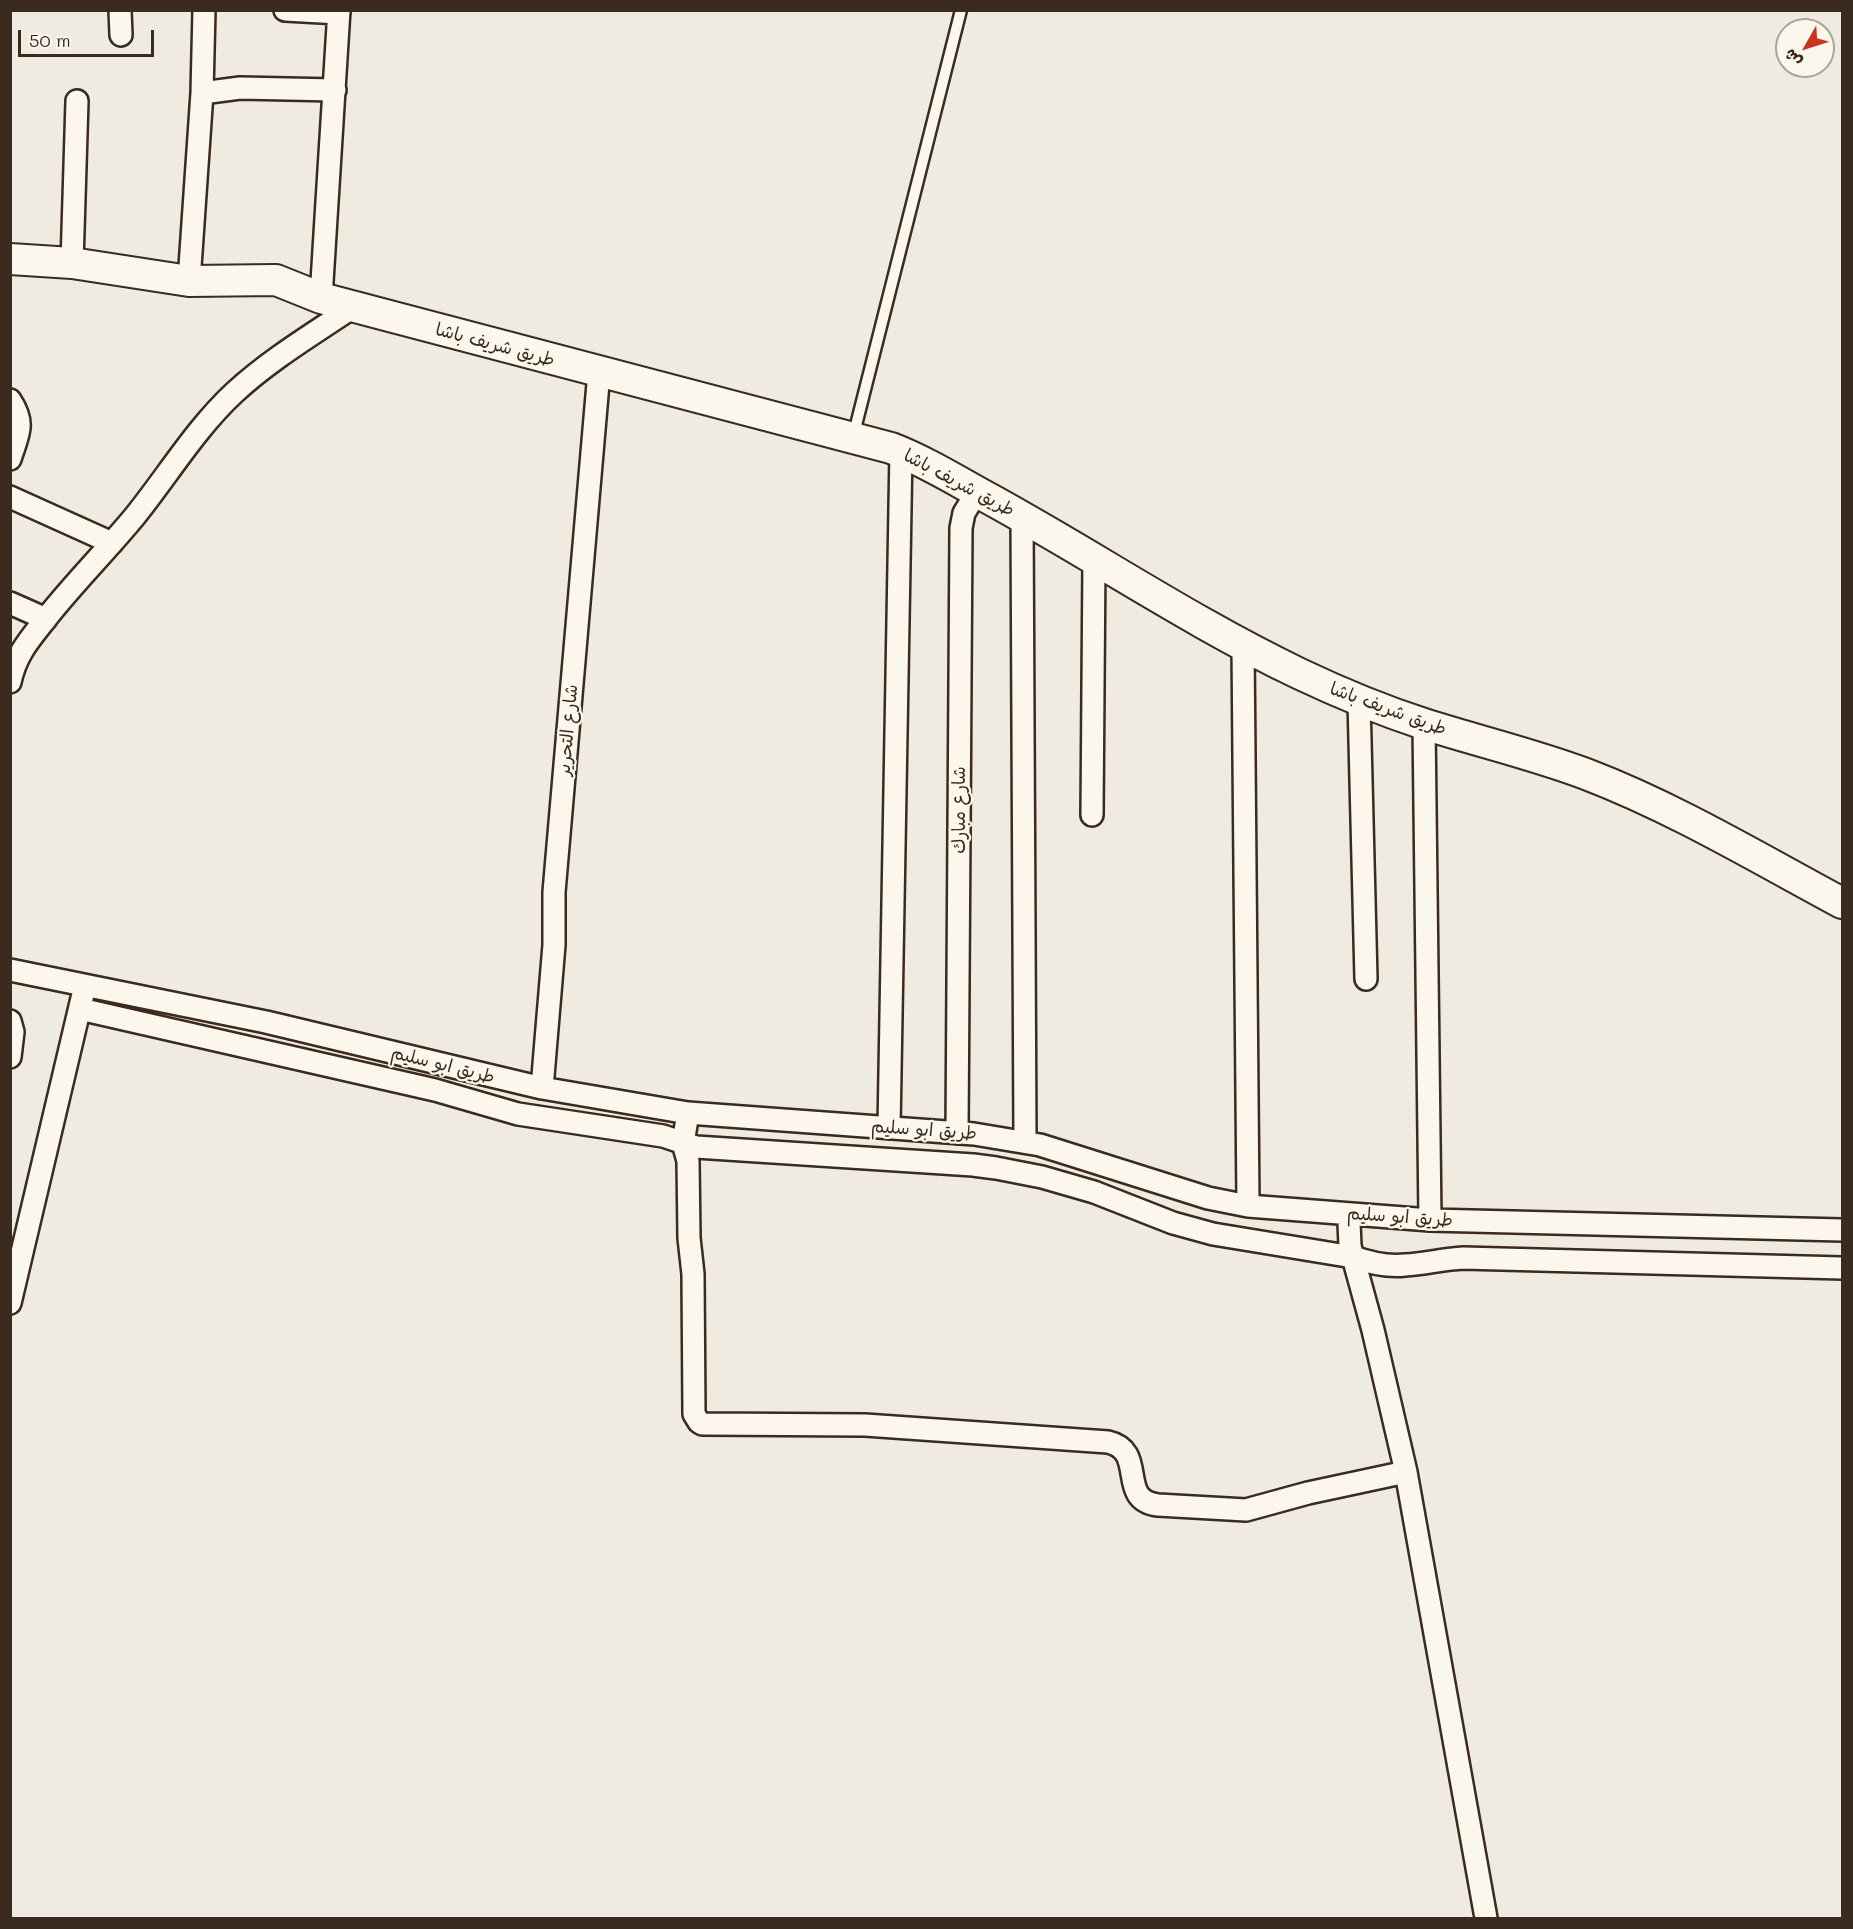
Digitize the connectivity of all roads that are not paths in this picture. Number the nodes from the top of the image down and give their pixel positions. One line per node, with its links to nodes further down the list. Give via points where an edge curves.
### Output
1 (120, 10): 6 (street)
2 (204, 10): 8 (street)
3 (285, 10): 5 (street)
4 (961, 10): 17 (lane)
5 (339, 12): 7 (street)
6 (121, 35)
7 (335, 90): 8 (street, via 250,88); 13 (street)
8 (202, 93): 12 (street)
9 (78, 101): 11 (street)
10 (10, 259): 11 (street, طريق شريف باشا)
11 (72, 263): 12 (street, طريق شريف باشا)
12 (189, 280): 13 (street, طريق شريف باشا, via 276,280)
13 (321, 298): 14 (street, طريق شريف باشا)
14 (353, 307): 15 (street, طريق شريف باشا); 23 (street, via 234,393)
15 (599, 372): 17 (street, طريق شريف باشا); 39 (street, شارع التحرير, via 554,892 554,945)
16 (10, 400): 19 (street, via 20,418 20,428)
17 (853, 437): 18 (street, طريق شريف باشا)
18 (901, 451): 20 (street, طريق شريف باشا); 41 (street)
19 (10, 459)
20 (977, 492): 22 (street, طريق شريف باشا); 42 (street, شارع مبارك, via 964,513 961,528)
21 (10, 497): 23 (street)
22 (1022, 516): 24 (street, طريق شريف باشا); 43 (street)
23 (112, 543): 26 (street)
24 (1094, 560): 27 (street, طريق شريف باشا); 31 (street)
25 (10, 603): 26 (street)
26 (46, 619): 28 (street, via 21,651)
27 (1243, 645): 29 (street, طريق شريف باشا); 45 (street)
28 (10, 682)
29 (1359, 700): 30 (street, طريق شريف باشا); 34 (street)
30 (1424, 724): 32 (street, طريق شريف باشا, via 1548,760 1615,785); 47 (street)
31 (1092, 815)
32 (1842, 903)
33 (10, 970): 35 (street, طريق ابو سليم)
34 (1366, 979)
35 (85, 985): 36 (street); 39 (street, طريق ابو سليم, via 266,1022)
36 (80, 1008): 44 (street, طريق ابو سليم, via 435,1090 518,1114 663,1136); 51 (street)
37 (10, 1021): 38 (street)
38 (10, 1057)
39 (542, 1088): 40 (street, طريق ابو سليم)
40 (688, 1113): 41 (street, طريق ابو سليم); 44 (street)
41 (890, 1128): 42 (street, طريق ابو سليم)
42 (957, 1133): 43 (street, طريق ابو سليم)
43 (1025, 1142): 45 (street, طريق ابو سليم, via 1208,1198)
44 (683, 1143): 49 (street, طريق ابو سليم, via 702,1148 996,1168 1094,1192 1203,1231); 52 (street, via 688,1161 693,1274 694,1414 702,1424 865,1425 1108,1442 1124,1450 1142,1500 1158,1505 1246,1510)
45 (1248, 1206): 46 (street, طريق ابو سليم)
46 (1352, 1214): 47 (street, طريق ابو سليم); 49 (street, via 1349,1235)
47 (1430, 1220): 48 (street, طريق ابو سليم)
48 (1842, 1230)
49 (1353, 1257): 50 (street, طريق ابو سليم, via 1388,1265 1463,1258); 52 (street)
50 (1842, 1268)
51 (10, 1303)
52 (1406, 1472): 53 (street)
53 (1486, 1918)

